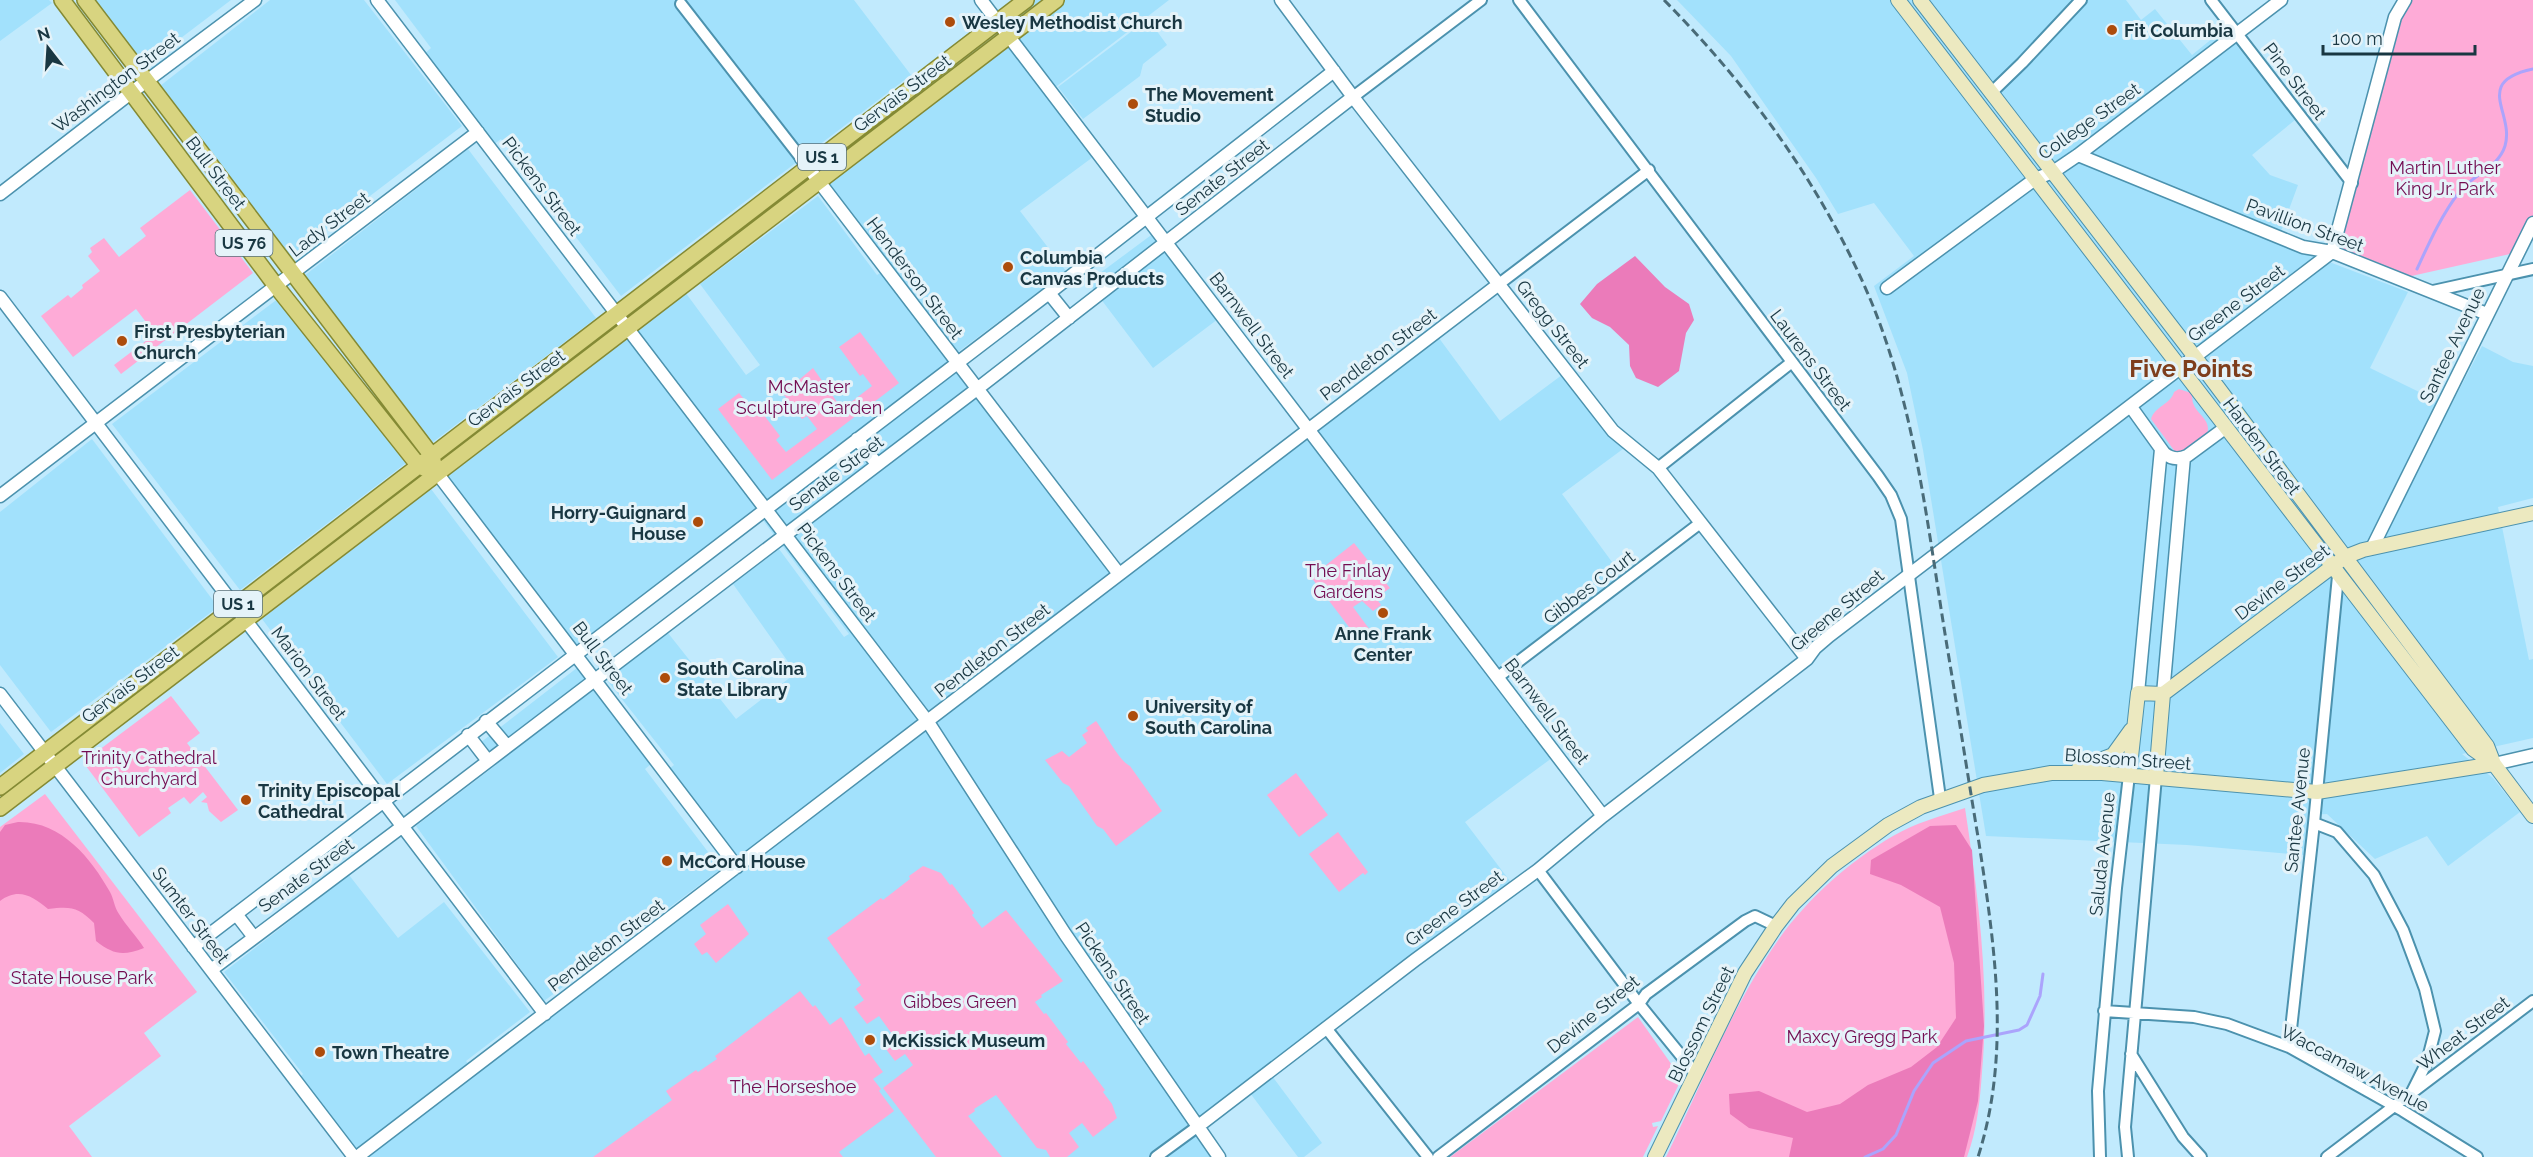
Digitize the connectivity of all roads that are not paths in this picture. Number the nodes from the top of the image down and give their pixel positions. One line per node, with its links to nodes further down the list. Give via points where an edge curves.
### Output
1 (62, 0): 23 (main road, Bull Street / US 76)
2 (85, 0): 22 (main road, Bull Street / US 76)
3 (255, 0): 22 (street, Washington Street)
4 (377, 0): 26 (street, Pickens Street)
5 (981, 0): 18 (street, Barnwell Street)
6 (1026, 0): 18 (main road, Gervais Street / US 1)
7 (1056, 0): 20 (main road, Gervais Street)
8 (1281, 0): 21 (street, Gregg Street)
9 (1481, 0): 25 (street, Senate Street)
10 (1519, 0): 29 (street, Laurens Street)
11 (1898, 0): 31 (main road, Harden Street)
12 (1920, 0): 24 (main road, Harden Street)
13 (2080, 0): 24 (street)
14 (2211, 0): 19 (street, Pine Street)
15 (2281, 0): 19 (street, College Street)
16 (2404, 0): 33 (street, via 2395,17)
17 (681, 4): 28 (street, Henderson Street)
18 (998, 22): 20 (street, Barnwell Street); 28 (main road, Gervais Street / US 1)
19 (2237, 33): 27 (street, College Street); 33 (street, Pine Street)
20 (1009, 36): 32 (main road, Gervais Street); 35 (street, Barnwell Street)
21 (1335, 71): 25 (street, Gregg Street); 35 (street, Senate Street)
22 (146, 81): 23 (street, Washington Street); 40 (main road, Bull Street / US 76)
23 (132, 92): 34 (street, Washington Street); 43 (main road, Bull Street / US 76)
24 (1991, 93): 30 (main road, Harden Street)
25 (1353, 97): 37 (street, Senate Street); 42 (street, Gregg Street)
26 (478, 132): 40 (street, Lady Street); 49 (street, Pickens Street)
27 (2078, 155): 30 (street, College Street); 38 (street, Pavillion Street, via 2302,247)
28 (805, 163): 32 (street, Henderson Street); 49 (main road, Gervais Street / US 1)
29 (1649, 170): 42 (street, Pendleton Street); 53 (street, Laurens Street)
30 (2053, 172): 31 (street, College Street); 52 (main road, Harden Street)
31 (2035, 178): 44 (street, College Street); 55 (main road, Harden Street)
32 (819, 181): 51 (main road, Gervais Street); 54 (street, Henderson Street)
33 (2352, 183): 38 (street)
34 (0, 194)
35 (1146, 217): 37 (street, Barnwell Street); 46 (street, Senate Street)
36 (2533, 223): 41 (street, Santee Avenue)
37 (1167, 243): 50 (street, Senate Street); 60 (street, Barnwell Street)
38 (2332, 252): 45 (street, Pavillion Street); 52 (street, Greene Street)
39 (2533, 269): 41 (street)
40 (294, 272): 43 (street, Lady Street); 63 (main road, Bull Street / US 76)
41 (2507, 274): 45 (street); 48 (street, Santee Avenue)
42 (1499, 284): 60 (street, Pendleton Street); 67 (street, Gregg Street, via 1613,430)
43 (276, 286): 58 (street, Lady Street); 66 (main road, Bull Street / US 76)
44 (1887, 288)
45 (2433, 291): 48 (street, Pavillion Street)
46 (1049, 293): 50 (street); 54 (street, Senate Street)
47 (0, 297): 58 (street, Marion Street)
48 (2487, 314): 74 (street, Santee Avenue)
49 (618, 315): 51 (street, Pickens Street); 63 (main road, Gervais Street / US 1)
50 (1069, 318): 56 (street, Senate Street)
51 (628, 328): 68 (main road, Gervais Street); 70 (street, Pickens Street)
52 (2195, 357): 55 (street, Greene Street); 75 (main road, Harden Street)
53 (1792, 362): 67 (street); 77 (street, Laurens Street, via 1891,495 1901,519)
54 (957, 363): 56 (street, Henderson Street); 61 (street, Senate Street)
55 (2181, 368): 57 (street, Greene Street); 59 (main road, Harden Street)
56 (977, 389): 65 (street, Senate Street); 78 (street, Henderson Street)
57 (2131, 407): 62 (street); 77 (street, Greene Street)
58 (96, 423): 69 (street, Lady Street); 79 (street, Marion Street)
59 (2225, 428): 64 (street); 76 (main road, Harden Street)
60 (1309, 429): 78 (street, Pendleton Street); 83 (street, Barnwell Street)
61 (857, 439): 65 (street); 70 (street, Senate Street)
62 (2161, 449): 64 (street, via 2171,458); 85 (street, Saluda Avenue)
63 (432, 456): 66 (main road, Gervais Street / US 1); 68 (main road, Bull Street)
64 (2184, 458): 87 (street)
65 (877, 464): 73 (street, Senate Street)
66 (419, 466): 68 (main road); 79 (main road, Gervais Street / US 1)
67 (1658, 468): 72 (street, Gregg Street)
68 (437, 473): 80 (main road, Gervais Street); 81 (street, Bull Street)
69 (0, 496)
70 (766, 508): 73 (street, Pickens Street); 81 (street, Senate Street)
71 (2533, 513): 74 (main road, Devine Street)
72 (1700, 524): 82 (street, Gregg Street); 83 (street, Gibbes Court)
73 (786, 534): 84 (street, Senate Street); 89 (street, Pickens Street)
74 (2372, 548): 75 (main road, Devine Street)
75 (2345, 557): 76 (main road, Devine Street); 96 (main road, Harden Street, via 2487,746)
76 (2334, 572): 87 (main road, Devine Street); 96 (main road, Harden Street, via 2473,749); 102 (street, Santee Avenue)
77 (1910, 573): 82 (street, Greene Street, via 1815,648); 103 (street, Laurens Street)
78 (1119, 574): 89 (street, Pendleton Street)
79 (236, 606): 80 (street, Marion Street); 93 (main road, Gervais Street / US 1)
80 (246, 620): 97 (main road, Gervais Street); 104 (street, Marion Street)
81 (574, 654): 84 (street, Bull Street); 88 (street, Senate Street)
82 (1807, 659): 106 (street, Greene Street)
83 (1498, 677): 106 (street, Barnwell Street)
84 (594, 679): 92 (street, Senate Street); 110 (street, Bull Street)
85 (2138, 693): 87 (main road); 90 (main road, Saluda Avenue)
86 (0, 694): 93 (street, Sumter Street)
87 (2163, 694): 100 (main road)
88 (486, 721): 91 (street, Senate Street); 92 (street)
89 (928, 722): 110 (street, Pendleton Street); 128 (street, Pickens Street, via 1065,934)
90 (2134, 725): 98 (main road, via 2113,755); 99 (main road, Saluda Avenue)
91 (468, 735): 95 (street); 104 (street, Senate Street)
92 (507, 746): 95 (street, Senate Street)
93 (44, 752): 97 (street, Sumter Street); 101 (main road, Gervais Street / US 1)
94 (2533, 755): 96 (street, Blossom Street)
95 (488, 761): 109 (street, Senate Street)
96 (2494, 764): 102 (main road, Blossom Street); 107 (main road, Harden Street)
97 (54, 766): 105 (main road, Gervais Street); 115 (street, Sumter Street)
98 (2071, 772): 99 (main road, Blossom Street); 103 (main road, Blossom Street, via 2006,779)
99 (2129, 775): 100 (main road, Blossom Street); 119 (street, Saluda Avenue)
100 (2156, 777): 102 (main road, Blossom Street); 120 (street)
101 (0, 787)
102 (2317, 792): 108 (street, Santee Avenue)
103 (1940, 798): 113 (main road, Blossom Street, via 1888,825 1842,858 1793,904)
104 (384, 801): 109 (street, Marion Street); 112 (street, Senate Street)
105 (0, 808)
106 (1603, 816): 111 (street, Greene Street)
107 (2533, 816)
108 (2314, 823): 123 (street, Santee Avenue); 126 (street, via 2337,832 2374,875 2403,930 2425,989 2435,1031 2427,1062)
109 (403, 826): 114 (street, Senate Street); 121 (street, Marion Street)
110 (737, 867): 121 (street, Pendleton Street)
111 (1538, 870): 118 (street); 122 (street, Greene Street)
112 (236, 914): 114 (street); 115 (street, Senate Street)
113 (1776, 926): 118 (street, Devine Street, via 1755,916 1646,994); 125 (main road, Blossom Street, via 1745,973)
114 (253, 936): 116 (street, Senate Street)
115 (193, 947): 116 (street, Sumter Street)
116 (211, 970): 129 (street, Sumter Street)
117 (2533, 1001): 126 (street, Wheat Street)
118 (1639, 1004): 125 (street); 133 (street, Devine Street)
119 (2104, 1011): 120 (street, Waccamaw Avenue); 135 (street, Saluda Avenue, via 2098,1091)
120 (2134, 1012): 123 (street, Waccamaw Avenue, via 2227,1024); 124 (street)
121 (545, 1014): 129 (street, Pendleton Street)
122 (1326, 1028): 128 (street, Greene Street); 132 (street)
123 (2289, 1047): 127 (street, Waccamaw Avenue)
124 (2131, 1054): 136 (street, via 2125,1127); 137 (street, via 2182,1137)
125 (1696, 1074): 134 (main road, Blossom Street)
126 (2412, 1092): 127 (street, Wheat Street)
127 (2394, 1107): 138 (street, Wheat Street); 139 (street, Waccamaw Avenue)
128 (1197, 1127): 130 (street, Greene Street); 131 (street, Pickens Street)
129 (356, 1157)
130 (1156, 1157)
131 (1219, 1157)
132 (1428, 1157)
133 (1438, 1157)
134 (1655, 1157)
135 (2100, 1157)
136 (2128, 1157)
137 (2201, 1157)
138 (2327, 1157)
139 (2477, 1157)

